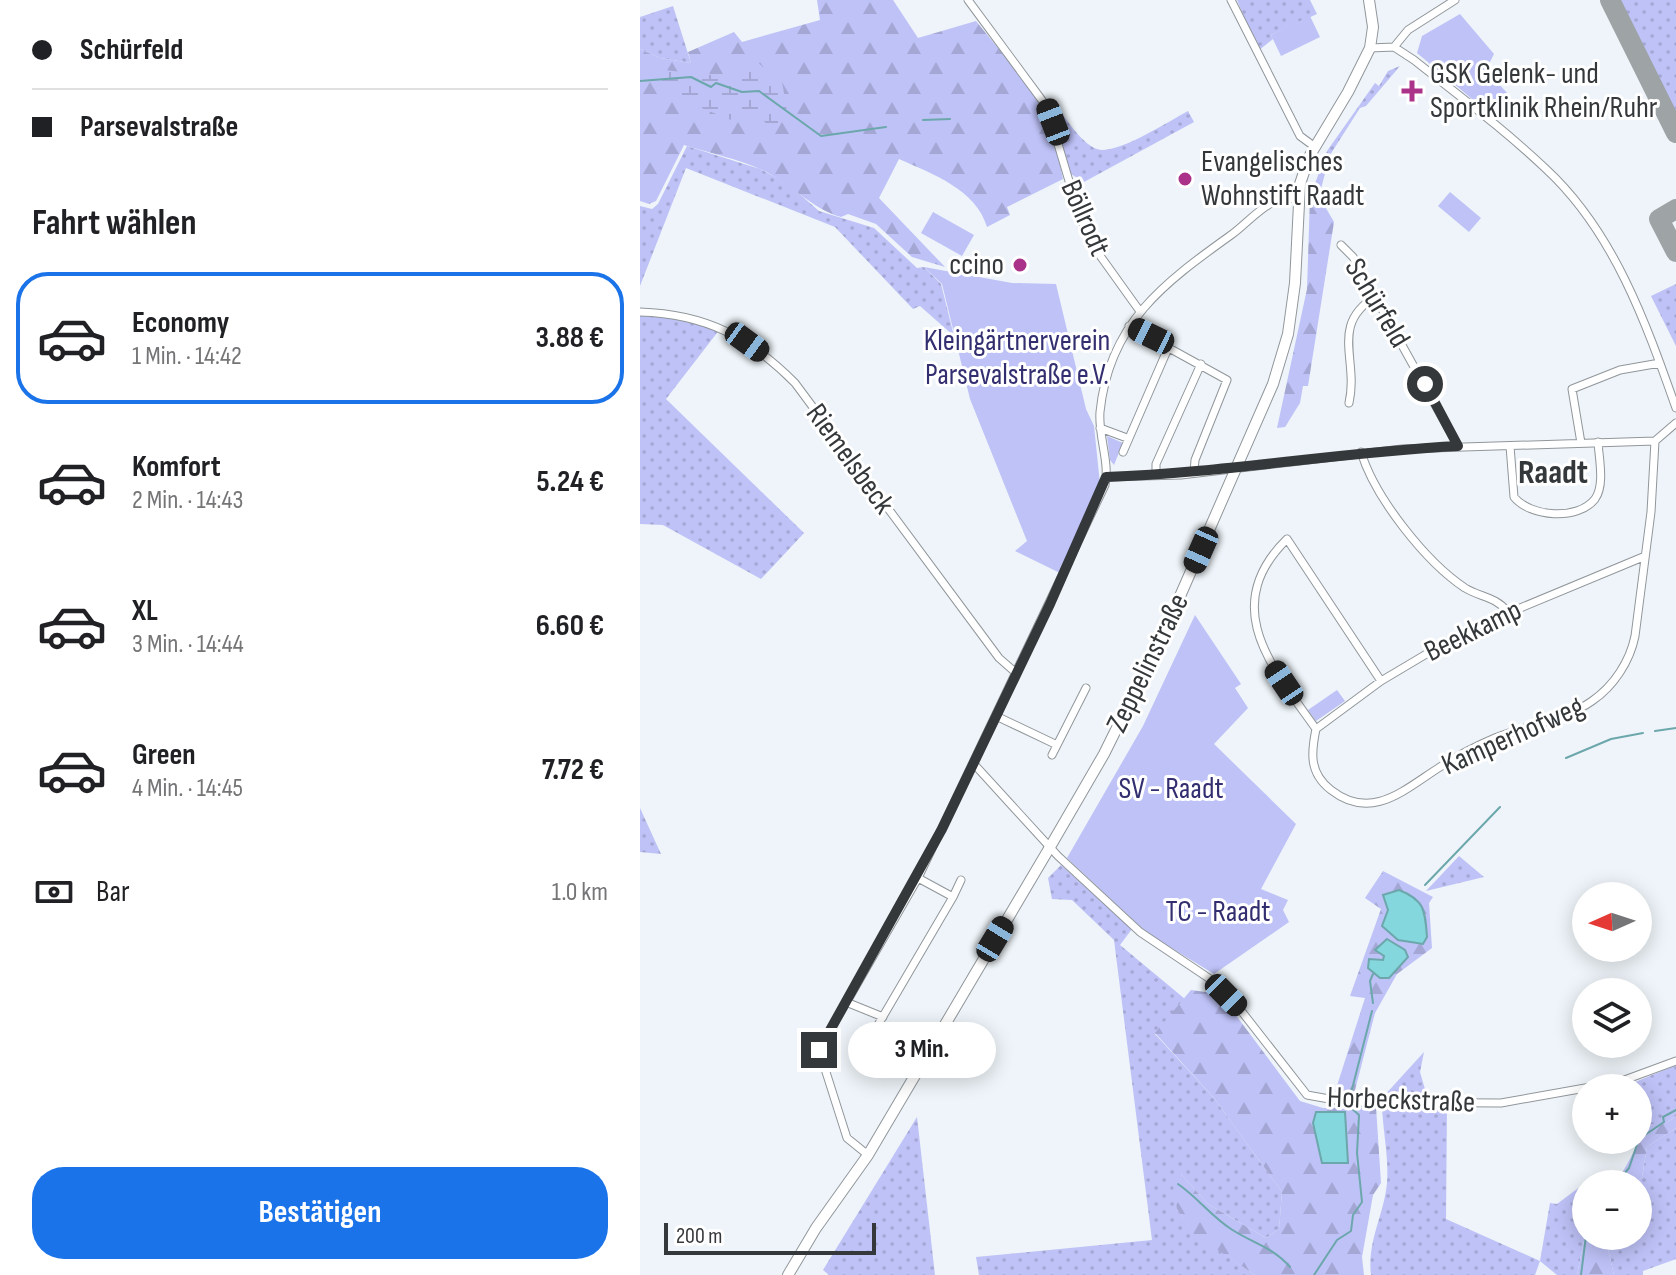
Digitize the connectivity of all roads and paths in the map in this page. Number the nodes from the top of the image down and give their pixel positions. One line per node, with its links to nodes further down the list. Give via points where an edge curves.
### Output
1 (968, 0): 11 (street, Böllrodt, via 1047,107 1080,218)
2 (1231, 0): 7 (street, via 1300,136)
3 (1369, 0): 6 (main road)
4 (1455, 0): 5 (street, via 1408,30)
5 (1394, 47): 6 (street); 15 (street, via 1547,170 1577,203 1638,301)
6 (1370, 48): 7 (main road, Zeppelinstraße)
7 (1315, 147): 8 (main road, Zeppelinstraße)
8 (1298, 199): 11 (street, via 1275,199); 29 (main road, Zeppelinstraße, via 1288,334)
9 (1341, 245): 10 (street, Schürfeld)
10 (1376, 296): 17 (street, via 1355,312 1348,328 1353,385); 25 (street, Schürfeld)
11 (1139, 310): 13 (street)
12 (640, 312): 35 (street, Riemelsbeck, via 691,317 770,358 795,383 999,658)
13 (1129, 326): 14 (street); 20 (street, via 1109,368)
14 (1169, 346): 16 (street); 21 (street)
15 (1660, 363): 18 (street); 24 (street, via 1620,370 1572,389)
16 (1201, 364): 30 (street, via 1224,376 1227,385); 31 (street, via 1156,464)
17 (1349, 403)
18 (1676, 408)
19 (1676, 423): 22 (street)
20 (1100, 428): 21 (street); 32 (street)
21 (1127, 438): 27 (street)
22 (1655, 441): 23 (street); 33 (street)
23 (1598, 442): 24 (street); 26 (street, via 1600,487 1595,498 1580,509 1541,513 1514,497)
24 (1581, 443): 26 (street)
25 (1458, 446): 26 (street); 28 (street)
26 (1510, 446)
27 (1123, 452)
28 (1361, 452): 29 (street); 34 (street, via 1392,508 1430,559 1468,590 1500,602)
29 (1237, 468): 30 (street); 43 (main road, Zeppelinstraße, via 1131,702)
30 (1194, 472): 31 (street)
31 (1156, 475): 32 (street)
32 (1106, 477): 35 (street)
33 (1643, 557): 34 (street, Beekkamp); 39 (street, Kamperhofweg, via 1632,652 1607,688 1575,712 1474,748 1385,802 1355,803 1328,788 1313,766)
34 (1507, 611): 36 (street, Beekkamp)
35 (1016, 673): 38 (street)
36 (1381, 681): 39 (street, Beekkamp); 39 (street, via 1287,539 1261,577 1255,624 1270,662)
37 (1086, 688): 40 (street)
38 (996, 716): 40 (street); 42 (street)
39 (1316, 729)
40 (1055, 744): 41 (street)
41 (1052, 755)
42 (973, 763): 43 (street, Horbeckstraße); 44 (street)
43 (1050, 847): 50 (street, Horbeckstraße, via 1140,932 1213,981 1297,1085 1318,1099 1501,1103 1619,1082); 51 (main road, Zeppelinstraße)
44 (918, 878): 46 (street); 47 (street)
45 (961, 880): 46 (street)
46 (953, 897): 48 (street)
47 (846, 1002): 48 (street); 51 (street, via 819,1050 847,1138)
48 (883, 1017): 49 (street)
49 (875, 1030)
50 (1676, 1061)
51 (868, 1155): 52 (main road, Zeppelinstraße)
52 (788, 1275)

